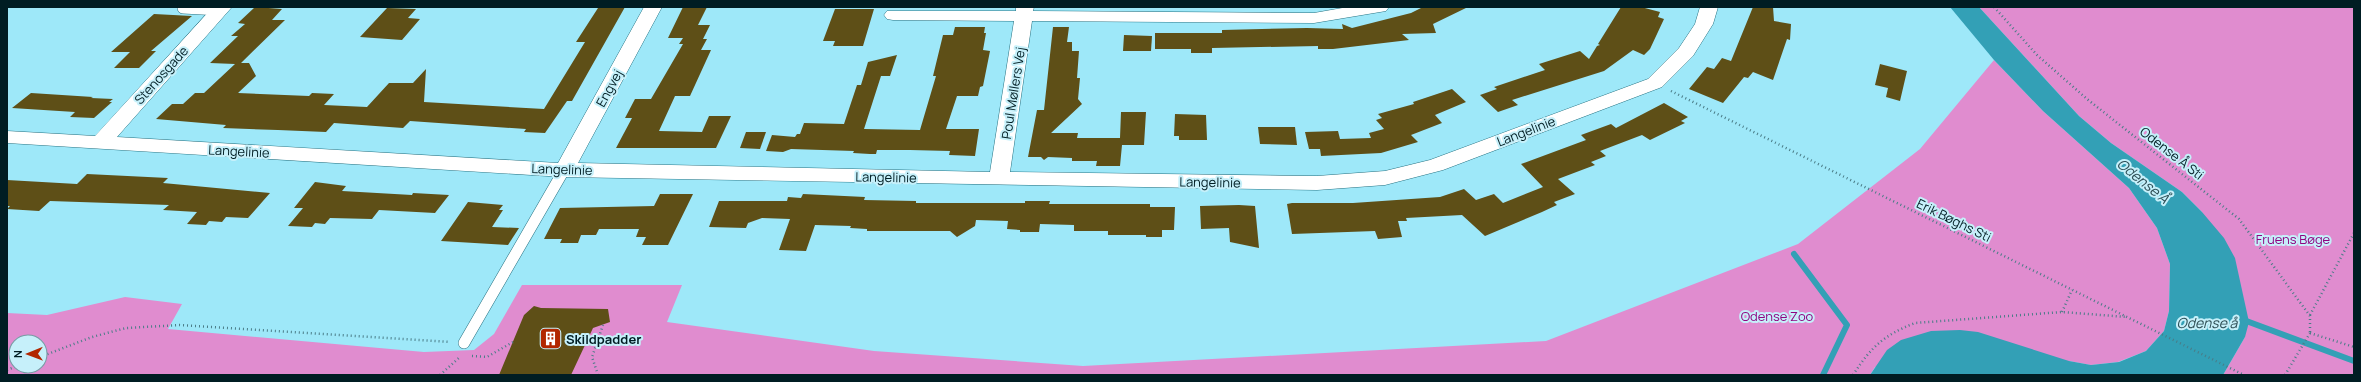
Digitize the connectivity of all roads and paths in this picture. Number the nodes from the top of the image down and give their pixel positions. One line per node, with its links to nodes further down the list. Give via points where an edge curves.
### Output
1 (653, 7): 12 (street, Engvej)
2 (1380, 7): 7 (street, via 1314,18)
3 (1709, 7): 9 (street, Langelinie, via 1704,24 1686,52)
4 (1994, 7): 17 (path, Odense Å Sti, via 2037,55 2059,75 2239,219)
5 (183, 8): 6 (lane)
6 (222, 9): 11 (street, Stenosgade)
7 (1025, 12): 8 (street); 13 (street, Poul Møllers Vej)
8 (892, 18)
9 (1655, 83): 13 (street, Langelinie, via 1436,165 1384,178 1317,183); 15 (path, Erik Bøghs Sti)
10 (7, 137): 11 (street, Langelinie)
11 (100, 143): 12 (street, Langelinie)
12 (564, 170): 13 (street, Langelinie); 22 (lane)
13 (999, 179)
14 (2354, 233): 17 (path)
15 (2072, 290): 16 (path); 18 (path, Erik Bøghs Sti)
16 (2062, 312): 18 (path); 29 (path, via 1915,324 1893,331 1870,348)
17 (2310, 316): 20 (path)
18 (2129, 317): 30 (path, Erik Bøghs Sti)
19 (603, 325): 28 (path, via 592,357)
20 (2310, 333): 23 (path); 31 (path)
21 (513, 342): 26 (path, via 487,357)
22 (464, 343): 24 (path, via 180,325 126,328 92,337)
23 (2354, 347)
24 (48, 354)
25 (462, 355): 27 (path)
26 (468, 355)
27 (440, 375)
28 (598, 375)
29 (1853, 375)
30 (2244, 375)
31 (2285, 375)

